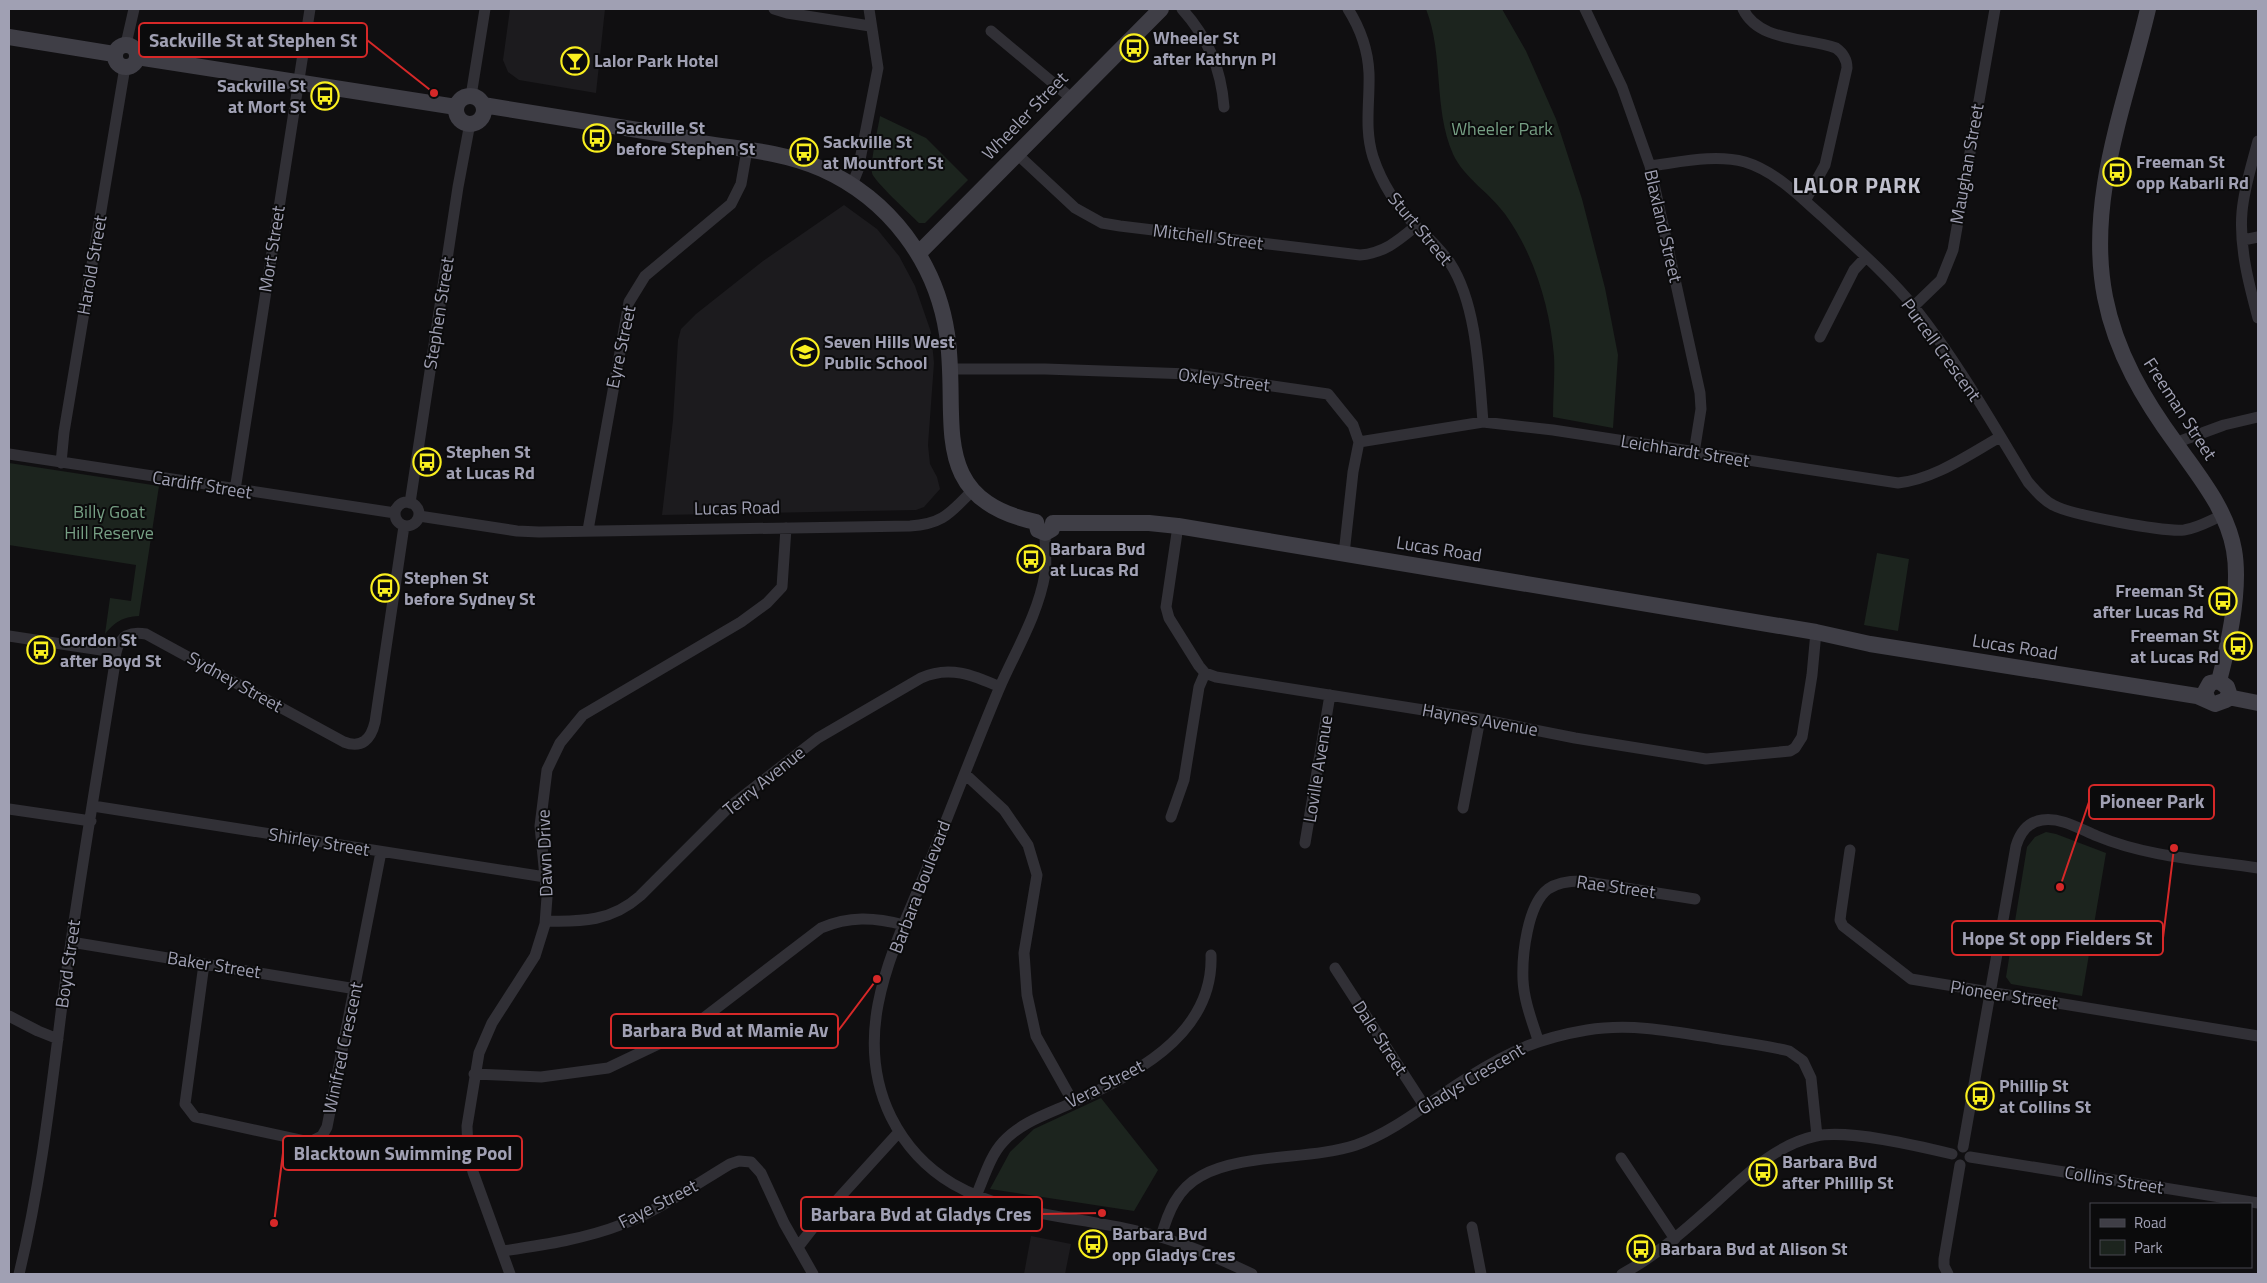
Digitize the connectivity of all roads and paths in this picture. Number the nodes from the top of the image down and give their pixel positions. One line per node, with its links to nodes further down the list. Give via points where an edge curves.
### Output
1 (134, 9): 16 (street)
2 (310, 9): 18 (street, Mort Street)
3 (485, 9): 21 (street, Stephen Street)
4 (774, 9): 13 (street)
5 (869, 9): 13 (street)
6 (1161, 9): 19 (street, Wheeler Street)
7 (1182, 9): 20 (street, via 1211,52 1221,78)
8 (1348, 9): 28 (street, Sturt Street, via 1361,35 1367,58 1372,154 1389,192)
9 (1585, 9): 25 (street, Blaxland Street, via 1622,87)
10 (1743, 9): 27 (street, via 1762,30 1836,48 1845,57 1847,68 1825,164)
11 (1995, 9): 33 (street, Maughan Street, via 1953,250 1941,280)
12 (2148, 9): 41 (street, Freeman Street, via 2103,189 2100,261 2105,298 2123,356 2138,387)
13 (870, 26): 26 (street, via 878,68 858,170)
14 (991, 31): 19 (street)
15 (9, 37): 16 (street)
16 (120, 49): 17 (street, via 118,64)
17 (131, 62): 18 (street); 44 (street, Harold Street)
18 (298, 81): 21 (street, via 456,107 459,118); 45 (street, Mort Street)
19 (1071, 98): 24 (street, Wheeler Street)
20 (1224, 107)
21 (477, 110): 23 (street, via 694,139 700,143); 47 (street, Stephen Street, via 458,187)
22 (2258, 141): 30 (street, via 2246,186)
23 (747, 150): 26 (street, via 814,165); 55 (street, Eyre Street, via 741,184 731,204 645,276 629,302)
24 (1016, 154): 28 (street, Mitchell Street, via 1075,208 1102,223 1360,255 1388,248); 31 (street, Wheeler Street)
25 (1650, 166): 27 (street, Purcell Crescent, via 1714,159 1743,162 1774,176); 42 (street, Blaxland Street, via 1700,393 1701,409)
26 (852, 185): 31 (street, via 888,214)
27 (1805, 201): 32 (street, Purcell Crescent)
28 (1416, 226): 38 (street, Sturt Street, via 1447,258 1460,280 1473,327)
29 (2258, 238): 30 (street)
30 (2243, 240): 34 (street)
31 (919, 253): 36 (street, via 937,290)
32 (1866, 257): 33 (street, Purcell Crescent); 35 (street, via 1854,270)
33 (1913, 307): 39 (street, Purcell Crescent, via 1968,384)
34 (2258, 318)
35 (1820, 337)
36 (950, 368): 40 (street, Oxley Street, via 1190,374 1328,394 1353,425); 46 (street, via 951,438 962,474)
37 (2258, 417): 41 (street, via 2224,425)
38 (1483, 422): 40 (street, Leichhardt Street); 42 (street, Leichhardt Street)
39 (2000, 437): 42 (street, Leichhardt Street, via 1934,474 1898,484); 49 (street, Purcell Crescent, via 2036,491 2066,511 2175,530 2193,528)
40 (1359, 442): 56 (street)
41 (2175, 443): 49 (street, Freeman Street)
42 (1694, 452)
43 (9, 454): 44 (street, Cardiff Street)
44 (61, 463): 45 (street, Cardiff Street)
45 (235, 490): 48 (street, Cardiff Street)
46 (972, 491): 52 (street, Lucas Road, via 997,510); 54 (street, Lucas Road, via 943,519 926,525)
47 (410, 503): 48 (street, via 402,504); 50 (street, via 416,506)
48 (395, 513): 51 (street, via 396,520)
49 (2223, 515): 62 (street, Freeman Street, via 2234,551 2235,596)
50 (419, 516): 51 (street, via 415,523); 55 (street, Lucas Road, via 517,531)
51 (404, 526): 59 (street, Sydney Street, via 375,722 370,737 361,744 344,742 146,634 128,635)
52 (1045, 526): 53 (street, Lucas Road, via 1149,523); 61 (street, Barbara Boulevard, via 1046,559 1042,586)
53 (1178, 526): 56 (street, Lucas Road); 60 (street, via 1166,597 1167,612)
54 (786, 528): 55 (street, Lucas Road); 76 (street, Dawn Drive, via 782,587 767,603 741,622 583,715 560,743 547,770 542,808 540,826)
55 (588, 530)
56 (1344, 554): 57 (street, Lucas Road)
57 (1816, 632): 62 (street, Lucas Road, via 1870,644 2197,696); 65 (street, Haynes Avenue, via 1802,737 1795,748 1783,753 1706,759)
58 (9, 636): 59 (street)
59 (114, 652): 67 (street, Boyd Street)
60 (1205, 673): 63 (street, Haynes Avenue); 70 (street, via 1199,688 1184,780)
61 (1000, 687): 66 (street, Barbara Boulevard); 78 (street, Terry Avenue, via 957,671 938,672 921,678 818,738 729,807 626,907 594,920)
62 (2212, 688): 64 (street, via 2228,687 2228,697)
63 (1330, 695): 65 (street, Haynes Avenue); 72 (street, Loville Avenue)
64 (2258, 703)
65 (1480, 719): 68 (street)
66 (965, 774): 79 (street, Barbara Boulevard); 91 (street, via 1004,810 1028,845 1038,875 1024,953 1027,995 1036,1036)
67 (93, 806): 71 (street, Boyd Street); 74 (street, Shirley Street)
68 (1463, 808)
69 (9, 809): 71 (street)
70 (1171, 817)
71 (90, 821): 80 (street, Boyd Street)
72 (1305, 843)
73 (1850, 850): 85 (street, Pioneer Street, via 1840,920 1847,930 1911,979)
74 (381, 852): 76 (street, Shirley Street); 84 (street, Winifred Crescent)
75 (2258, 868): 85 (street, via 2129,848 2052,820 2031,824 2016,846)
76 (545, 876): 78 (street, Dawn Drive)
77 (1695, 899): 89 (street, Rae Street, via 1581,881 1569,881 1547,889 1535,907 1525,945 1526,997)
78 (546, 921): 90 (street, Dawn Drive, via 535,956 488,1032)
79 (904, 925): 90 (street, via 865,918 836,922 821,928 688,1030 608,1068 541,1076); 93 (street, Barbara Boulevard, via 878,1000 873,1032 879,1086)
80 (72, 942): 82 (street, Baker Street); 88 (street, Boyd Street)
81 (1211, 955): 91 (street, Vera Street, via 1208,986 1187,1027 1168,1048 1124,1077)
82 (204, 964): 84 (street, Baker Street); 84 (street, Winifred Crescent, via 184,1104 195,1117 310,1142 322,1136 327,1127)
83 (1334, 968): 92 (street, Dale Street)
84 (356, 989)
85 (1990, 993): 87 (street, Pioneer Street); 95 (street)
86 (9, 1016): 88 (street)
87 (2258, 1036)
88 (58, 1039): 108 (street, Boyd Street, via 31,1229)
89 (1538, 1040): 92 (street, Gladys Crescent, via 1469,1077); 94 (street, Gladys Crescent, via 1586,1030 1624,1027 1659,1029 1789,1051 1803,1061 1810,1078)
90 (474, 1074): 106 (street, Dawn Drive, via 467,1126 468,1151 479,1192)
91 (1073, 1102): 100 (street, Vera Street, via 1028,1123 1004,1141)
92 (1425, 1107): 103 (street, Gladys Crescent, via 1356,1145 1236,1164 1200,1176 1176,1198)
93 (899, 1132): 100 (street, Barbara Boulevard, via 931,1168); 105 (street)
94 (1817, 1136): 96 (street, via 1852,1136); 104 (street, via 1768,1157)
95 (1963, 1147): 96 (street, via 1956,1148); 97 (street)
96 (1952, 1154): 99 (street)
97 (1970, 1157): 99 (street, via 1968,1162); 101 (street, Collins Street)
98 (1621, 1158): 104 (street)
99 (1960, 1165): 107 (street, via 1944,1259)
100 (976, 1196): 103 (street, Barbara Boulevard, via 1003,1205)
101 (2258, 1203)
102 (1472, 1227): 112 (street)
103 (1161, 1237): 111 (street, Barbara Boulevard, via 1193,1247)
104 (1675, 1238): 113 (street)
105 (798, 1247): 106 (street, Faye Street, via 761,1173 751,1162 739,1161 622,1224 575,1239); 110 (street)
106 (503, 1251): 109 (street, Dawn Drive)
107 (1948, 1273)
108 (19, 1274)
109 (510, 1274)
110 (813, 1274)
111 (1252, 1274)
112 (1481, 1274)
113 (1622, 1274)

